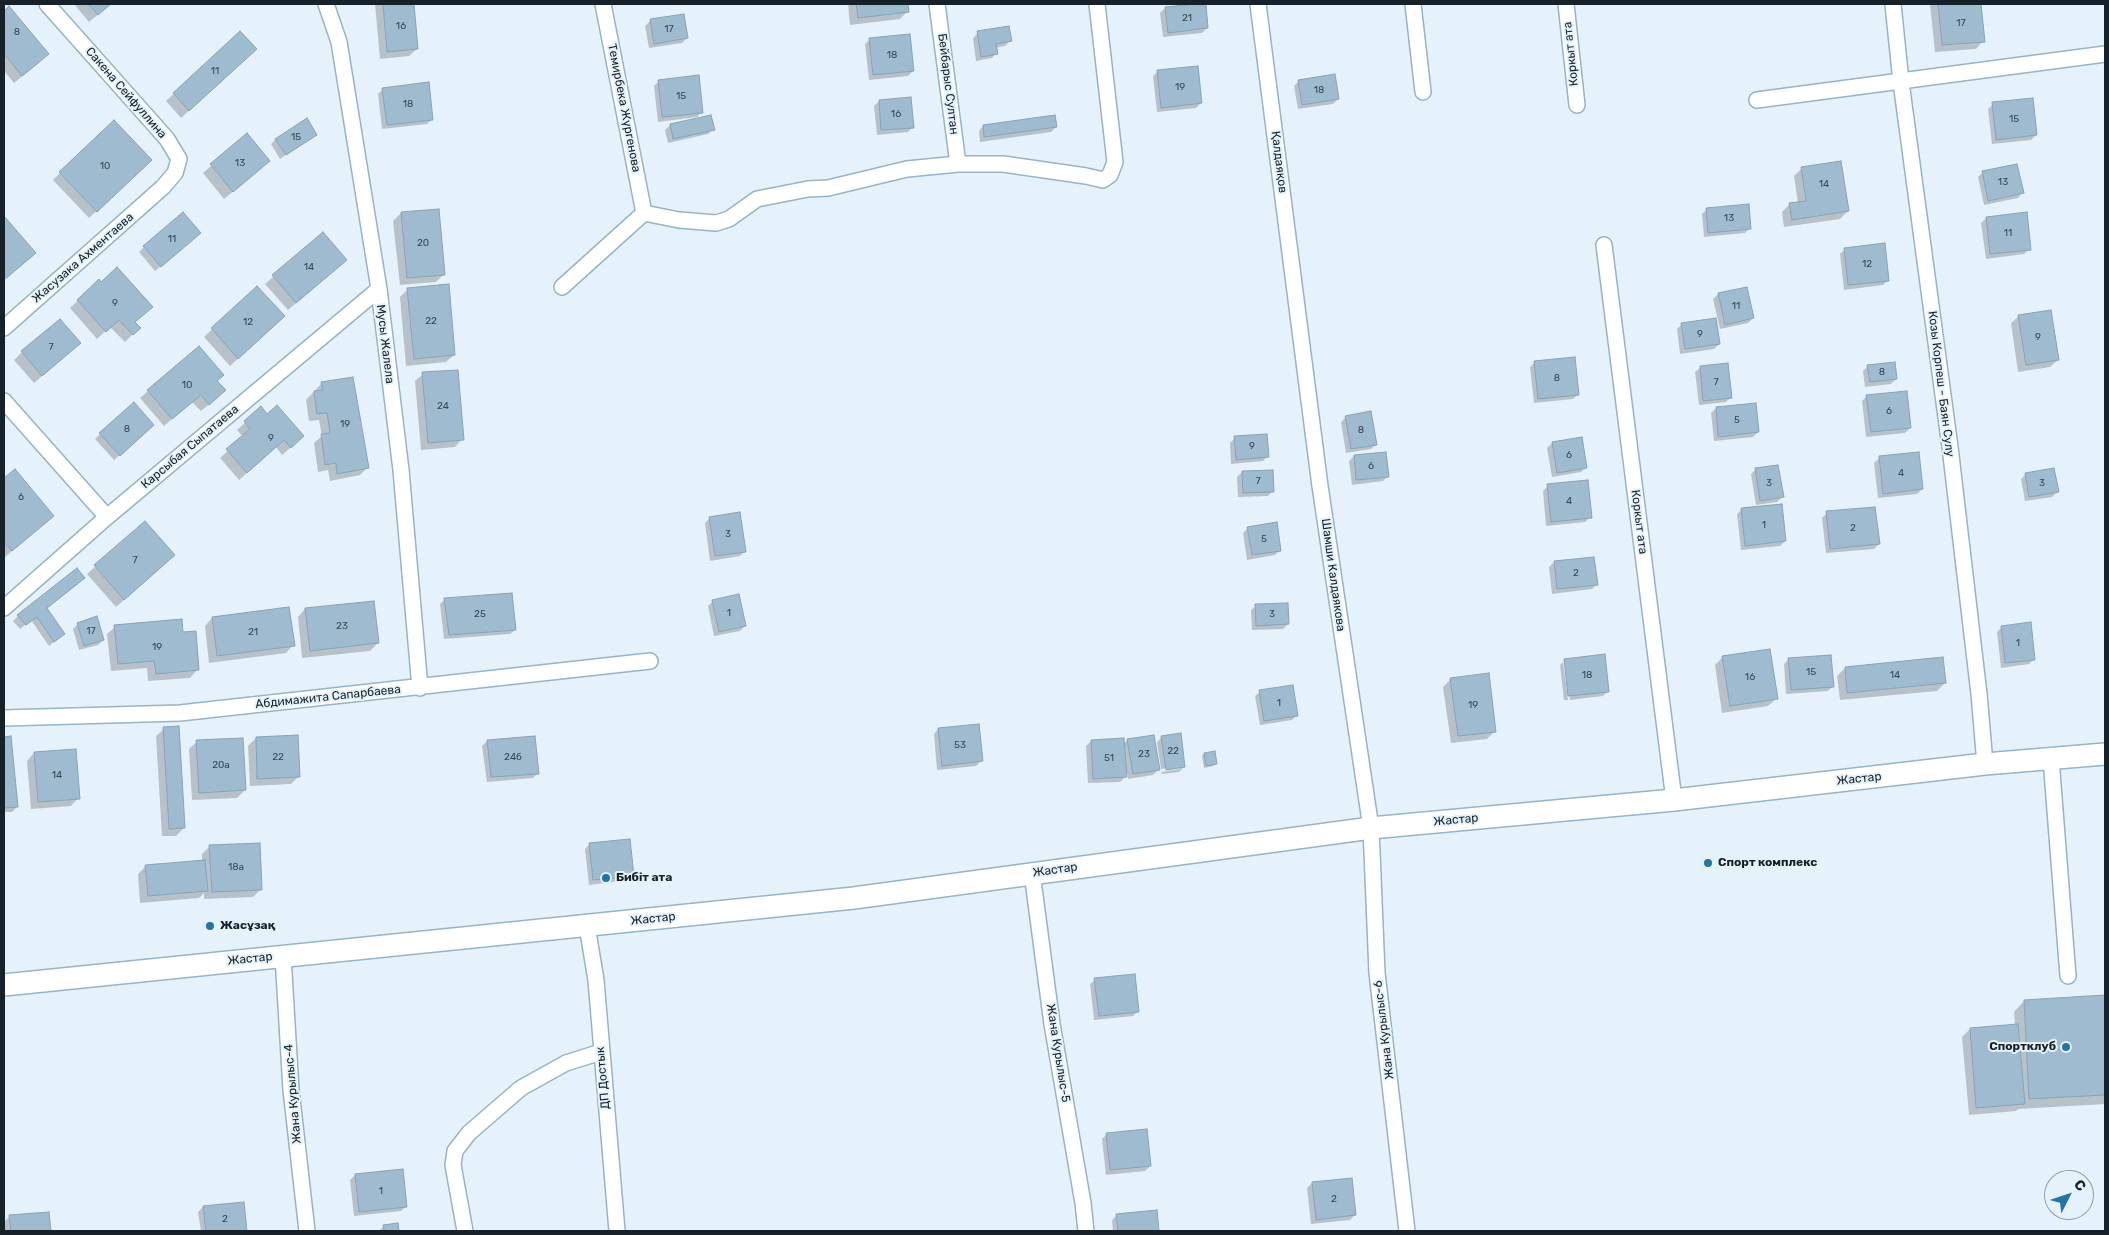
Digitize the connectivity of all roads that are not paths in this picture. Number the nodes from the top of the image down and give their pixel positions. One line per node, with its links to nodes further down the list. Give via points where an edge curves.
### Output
1 (47, 4): 16 (street, Сакена Сейфуллина, via 167,139 178,159 175,173)
2 (326, 4): 20 (street, Мусы Жалела, via 339,42)
3 (604, 4): 17 (street, Темирбека Жүргенова)
4 (938, 4): 15 (street, Бейбарыс Султан)
5 (1097, 4): 15 (street, via 1115,162 1110,175 1103,180 1003,164)
6 (1258, 4): 21 (street, Қалдаяқов)
7 (1413, 4): 12 (street)
8 (1566, 4): 14 (street, Коркыт ата)
9 (1893, 4): 11 (street, Козы Корпеш - Баян Сулу)
10 (2105, 54): 11 (street)
11 (1901, 82): 13 (street); 31 (street, Козы Корпеш - Баян Сулу, via 1951,457)
12 (1423, 92)
13 (1757, 100)
14 (1577, 105)
15 (958, 164): 17 (street, via 907,169 828,188 757,199 729,220 716,224)
16 (163, 187): 22 (street, Жасузака Ахментаева)
17 (644, 213): 19 (street)
18 (1604, 245): 32 (street, Коркыт ата)
19 (562, 287)
20 (378, 289): 24 (street, Карсыбая Сыпатаева); 27 (street, Мусы Жалела, via 401,470)
21 (1298, 321): 33 (street, Шамши Калдаякова)
22 (4, 328)
23 (4, 401): 24 (street)
24 (107, 517): 25 (street, Карсыбая Сыпатаева)
25 (4, 608)
26 (650, 661): 27 (street, Абдимажита Сапарбаева)
27 (420, 688): 28 (street, Абдимажита Сапарбаева, via 180,713)
28 (4, 718)
29 (2105, 754): 30 (street, Жастар)
30 (2051, 759): 31 (street, Жастар); 37 (street)
31 (1985, 764): 32 (street, Жастар)
32 (1674, 800): 33 (street, Жастар)
33 (1371, 828): 34 (street, Жастар); 44 (street, Жана Курылыс-6, via 1377,973)
34 (1032, 873): 35 (street, Жастар, via 854,898); 43 (street, Жана Курылыс-5, via 1052,1024)
35 (587, 926): 36 (street, Жастар); 39 (street, ДП Достык, via 596,980)
36 (283, 956): 38 (street, Жастар); 40 (street, Жана Курылыс-4, via 291,1090)
37 (2068, 976)
38 (4, 985)
39 (601, 1052): 41 (street, via 566,1063 521,1088 469,1133 455,1151 453,1166); 42 (street, ДП Достык)
40 (307, 1231)
41 (465, 1231)
42 (617, 1231)
43 (1086, 1231)
44 (1406, 1231)

